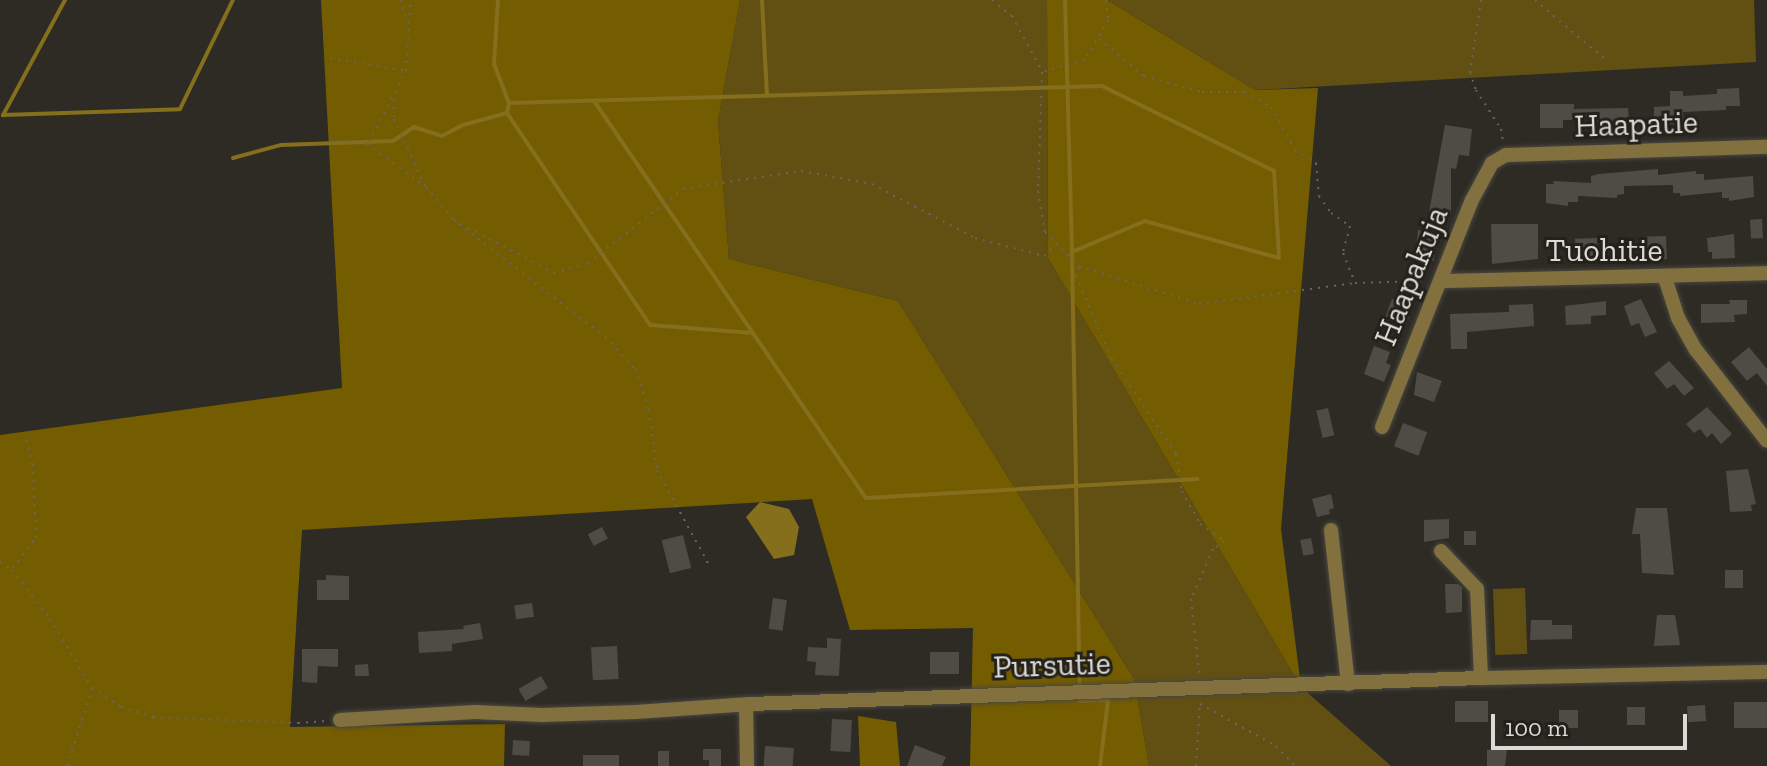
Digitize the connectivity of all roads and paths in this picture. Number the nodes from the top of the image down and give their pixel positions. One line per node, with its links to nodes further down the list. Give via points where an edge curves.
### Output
1 (400, 0): 7 (path)
2 (411, 0): 7 (path)
3 (992, 0): 12 (path, via 1012,16)
4 (1106, 0): 8 (path, via 1108,20)
5 (1481, 0): 17 (path, via 1470,72 1501,129)
6 (1535, 0): 10 (path)
7 (409, 24): 11 (path)
8 (1098, 38): 12 (path, via 1085,60); 25 (path, via 1144,76 1202,92 1245,92 1271,107 1295,150 1316,163 1319,196 1350,226 1343,253)
9 (330, 58): 11 (path)
10 (1608, 62)
11 (406, 71): 13 (path)
12 (1042, 72): 20 (path, via 1038,191 1045,232)
13 (394, 95): 15 (path); 18 (path, via 394,119)
14 (332, 141): 15 (path)
15 (367, 144): 18 (path)
16 (1767, 147): 17 (street, Haapatie)
17 (1506, 155): 24 (street, Haapakuja, via 1492,163 1472,200)
18 (426, 187): 19 (path)
19 (454, 220): 20 (path, via 554,273 588,263 683,189 801,171 872,184 975,238 1044,256); 32 (path, via 605,337 635,369 649,410 657,470)
20 (1057, 244): 21 (path)
21 (1079, 266): 25 (path, via 1199,304); 38 (path, via 1076,276 1112,359 1176,454 1182,491 1200,524 1224,541 1213,549 1191,599)
22 (1767, 273): 23 (street, Tuohitie)
23 (1665, 278): 24 (street, Tuohitie); 28 (street, via 1696,350)
24 (1442, 281): 25 (path); 26 (street, Haapakuja)
25 (1355, 283)
26 (1382, 427)
27 (26, 438): 33 (path, via 33,465 36,538)
28 (1767, 441)
29 (1331, 530): 36 (street)
30 (1441, 551): 35 (street, via 1477,589)
31 (0, 562): 33 (path)
32 (710, 567)
33 (12, 570): 37 (path)
34 (1767, 672): 35 (street, Pursutie)
35 (1481, 678): 36 (street, Pursutie)
36 (1348, 684): 38 (street, Pursutie)
37 (92, 688): 41 (path, via 121,707 153,717); 42 (path)
38 (1201, 688): 39 (path); 40 (street, Pursutie)
39 (1200, 704): 44 (path); 45 (path, via 1276,746)
40 (746, 706): 41 (street, Pursutie); 43 (street)
41 (340, 720)
42 (67, 766)
43 (747, 766)
44 (1196, 766)
45 (1295, 766)

